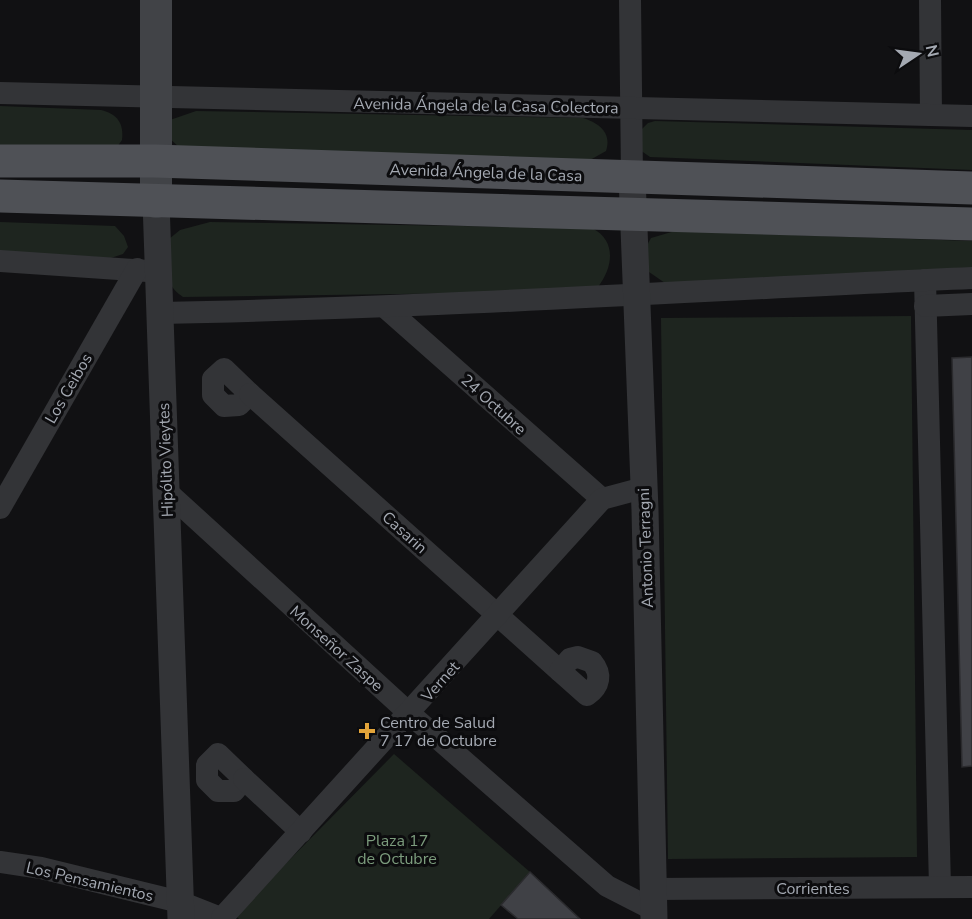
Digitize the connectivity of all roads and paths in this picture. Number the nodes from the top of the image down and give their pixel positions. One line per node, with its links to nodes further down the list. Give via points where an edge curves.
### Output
1 (156, 0): 5 (main road, Hipólito Vieytes)
2 (630, 0): 6 (street)
3 (930, 0): 7 (street)
4 (0, 93): 5 (street, Avenida Ángela de la Casa Colectora)
5 (156, 96): 6 (street, Avenida Ángela de la Casa Colectora); 10 (main road, Hipólito Vieytes)
6 (632, 108): 7 (street, Avenida Ángela de la Casa Colectora); 11 (street)
7 (931, 115): 8 (street, Avenida Ángela de la Casa Colectora)
8 (972, 116)
9 (0, 161): 10 (main road, Avenida Ángela de la Casa)
10 (155, 161): 11 (main road, Avenida Ángela de la Casa); 14 (main road, Hipólito Vieytes)
11 (632, 177): 12 (main road, Avenida Ángela de la Casa); 15 (street, Antonio Terragni)
12 (972, 188)
13 (0, 196): 14 (main road)
14 (156, 202): 15 (main road); 18 (street, Hipólito Vieytes)
15 (632, 215): 16 (main road); 21 (street, Antonio Terragni)
16 (972, 224)
17 (0, 261): 18 (street)
18 (148, 271): 25 (street, Hipólito Vieytes); 30 (street, Los Ceibos)
19 (972, 278): 20 (street)
20 (924, 280): 21 (street); 23 (street)
21 (635, 293): 24 (street); 27 (street, Antonio Terragni)
22 (972, 304): 23 (street)
23 (925, 306): 37 (street)
24 (386, 308): 25 (street); 29 (street, 24 Octubre)
25 (160, 313): 28 (street, Hipólito Vieytes)
26 (250, 394): 31 (street, Casarin)
27 (643, 488): 29 (street); 39 (street, Antonio Terragni)
28 (166, 491): 33 (street, Monseñor Zaspe); 40 (street, Hipólito Vieytes)
29 (602, 499): 31 (street, Vernet)
30 (0, 508)
31 (500, 615): 32 (street, Casarin); 33 (street, Vernet)
32 (560, 671)
33 (410, 714): 35 (street, Vernet); 39 (street, Monseñor Zaspe, via 607,886)
34 (244, 779): 35 (street)
35 (301, 832): 41 (street, Vernet)
36 (0, 861): 40 (street, Los Pensamientos, via 41,868)
37 (940, 887): 38 (street, Corrientes); 39 (street, Corrientes)
38 (972, 887)
39 (654, 906)
40 (181, 911): 41 (street, Los Pensamientos)
41 (223, 919)

